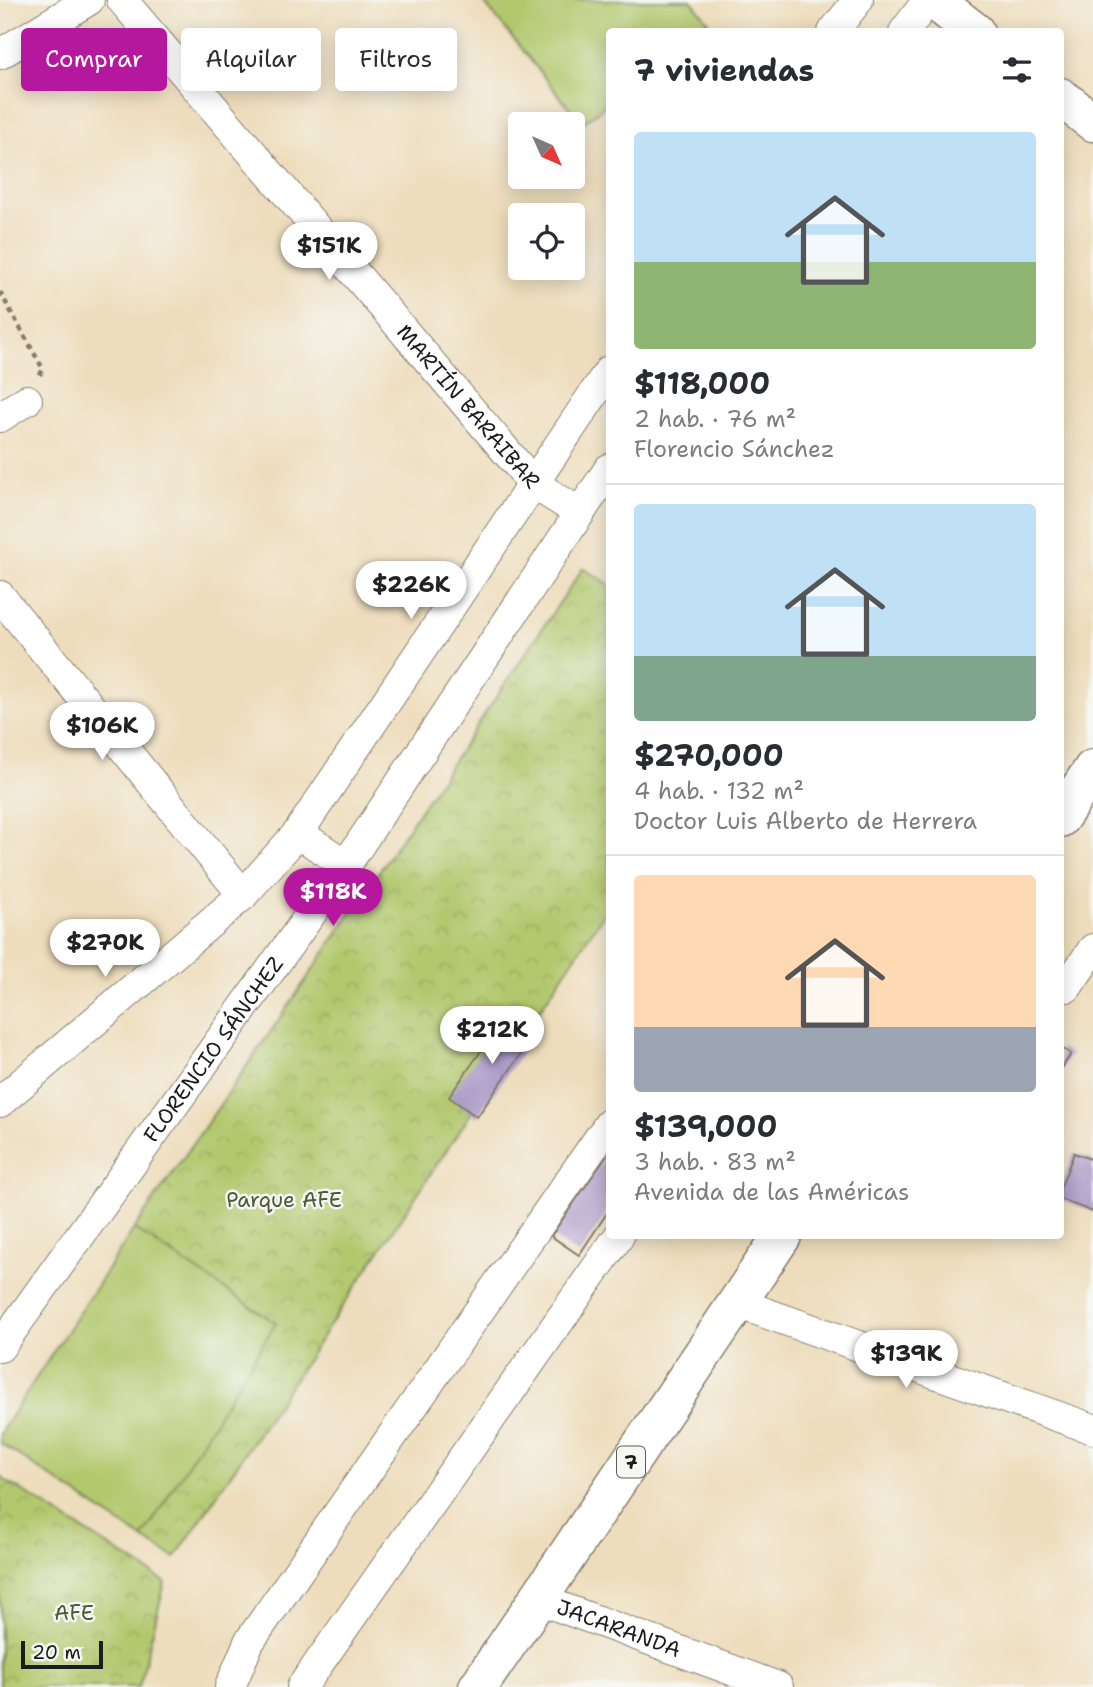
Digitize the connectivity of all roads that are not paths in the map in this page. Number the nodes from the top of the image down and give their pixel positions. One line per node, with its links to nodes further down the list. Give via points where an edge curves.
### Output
1 (89, 0): 9 (street)
2 (122, 0): 16 (street, MARTÍN BARAIBAR)
3 (858, 0): 6 (street)
4 (928, 0): 7 (street)
5 (934, 0): 8 (main road)
6 (836, 28)
7 (907, 28)
8 (970, 28)
9 (0, 54)
10 (1064, 100): 11 (main road)
11 (1093, 122)
12 (606, 376): 16 (street)
13 (27, 400): 14 (street)
14 (0, 417)
15 (606, 474): 17 (street, FLORENCIO SÁNCHEZ)
16 (534, 484): 17 (street, MARTÍN BARAIBAR); 21 (street)
17 (580, 513): 22 (street, FLORENCIO SÁNCHEZ)
18 (0, 596): 23 (street)
19 (1093, 769): 20 (main road)
20 (1064, 812)
21 (298, 834): 22 (street); 23 (street)
22 (346, 865): 31 (street, FLORENCIO SÁNCHEZ)
23 (243, 895): 26 (street)
24 (1093, 949): 25 (street)
25 (1067, 987)
26 (0, 1102)
27 (606, 1128): 34 (street, via 249,1642)
28 (617, 1239): 35 (street)
29 (780, 1239): 30 (main road, 7)
30 (737, 1303): 32 (street); 33 (main road, 7)
31 (0, 1347)
32 (1093, 1429)
33 (538, 1600): 36 (main road, 7); 37 (street, JACARANDA)
34 (230, 1687)
35 (302, 1687)
36 (478, 1687)
37 (778, 1687)

